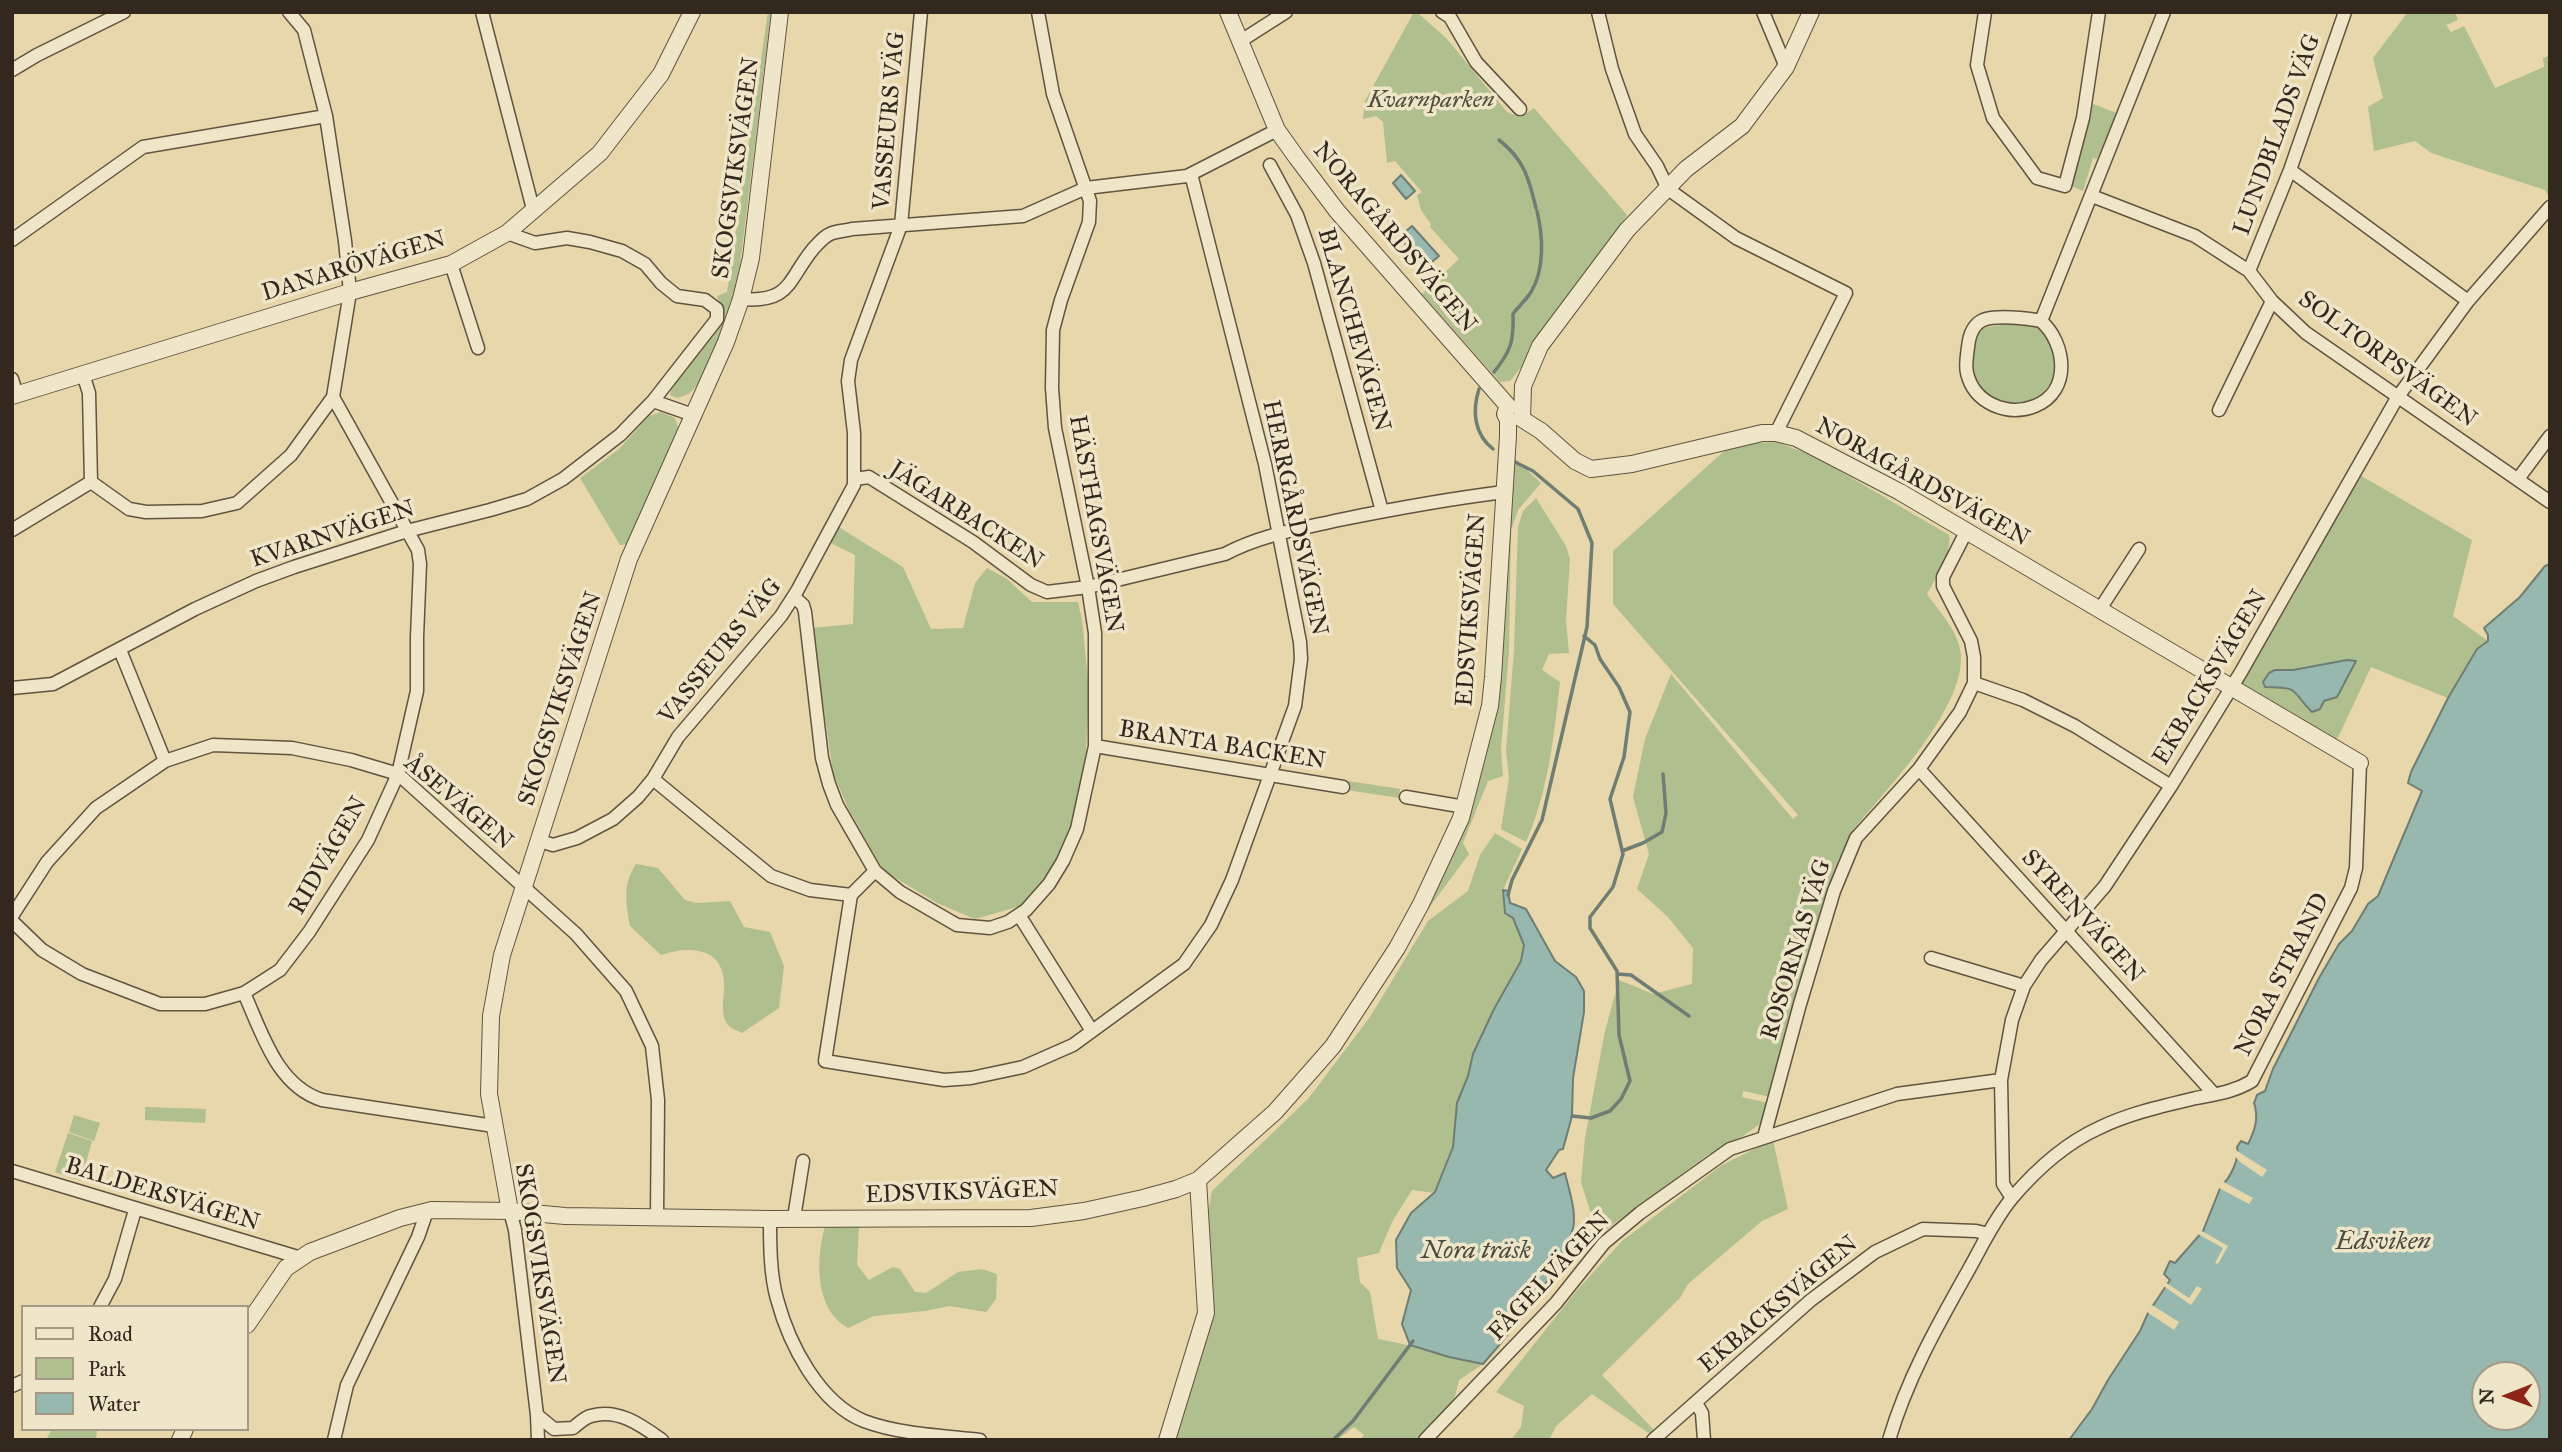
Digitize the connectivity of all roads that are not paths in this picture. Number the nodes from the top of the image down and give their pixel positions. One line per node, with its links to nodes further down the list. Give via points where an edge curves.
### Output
1 (124, 12): 20 (street)
2 (289, 12): 22 (street, via 304,30)
3 (482, 12): 31 (street)
4 (692, 12): 31 (street, DANARÖVÄGEN, via 661,74 600,153)
5 (780, 12): 38 (street, SKOGSVIKSVÄGEN, via 751,258)
6 (921, 12): 32 (street, VASSEURS VÄG)
7 (1038, 12): 27 (street, HÄSTHAGSVÄGEN, via 1053,94)
8 (1228, 12): 18 (street, NORAGÅRDSVÄGEN)
9 (1286, 12): 18 (street)
10 (1598, 12): 28 (street, via 1635,134)
11 (1763, 12): 19 (street)
12 (1811, 12): 19 (street, EDSVIKSVÄGEN)
13 (1985, 12): 14 (street, via 1977,65 1993,118 2037,178 2065,186 2083,118)
14 (2099, 12)
15 (2164, 12): 29 (street)
16 (2345, 12): 25 (street, LUNDBLADS VÄG)
17 (1447, 14): 21 (street, via 1476,62)
18 (1239, 42): 23 (street, NORAGÅRDSVÄGEN)
19 (1786, 67): 28 (street, EDSVIKSVÄGEN, via 1742,126 1686,169)
20 (12, 70)
21 (1520, 109)
22 (326, 116): 34 (street, via 142,147); 37 (street)
23 (1277, 130): 26 (street); 49 (street, NORAGÅRDSVÄGEN, via 1336,211)
24 (1270, 165): 58 (street, BLANCHEVÄGEN, via 1297,215 1314,263)
25 (2290, 170): 36 (street, LUNDBLADS VÄG); 40 (street)
26 (1191, 174): 27 (street); 62 (street, HERRGÅRDSVÄGEN, via 1265,464)
27 (1086, 188): 32 (street, via 1023,216); 64 (street, HÄSTHAGSVÄGEN, via 1089,222 1053,330 1052,370 1055,428)
28 (1668, 189): 49 (street, EDSVIKSVÄGEN, via 1627,230 1540,346); 51 (street, via 1736,238 1846,293)
29 (2092, 196): 36 (street, SOLTORPSVÄGEN, via 2195,236); 41 (street)
30 (2550, 207): 40 (street, EKBACKSVÄGEN)
31 (533, 209): 33 (street, DANARÖVÄGEN)
32 (901, 225): 38 (street, via 829,234 775,297); 53 (street, VASSEURS VÄG, via 851,360 848,381)
33 (507, 233): 35 (street, DANARÖVÄGEN); 47 (street, KVARNVÄGEN, via 535,243 567,238 622,251 645,264 677,296 705,300 718,309 713,327)
34 (12, 240)
35 (451, 264): 37 (street, DANARÖVÄGEN); 42 (street)
36 (2249, 271): 39 (street, SOLTORPSVÄGEN)
37 (350, 292): 43 (street, DANARÖVÄGEN); 45 (street)
38 (741, 299): 50 (street, SKOGSVIKSVÄGEN)
39 (2272, 301): 46 (street, SOLTORPSVÄGEN, via 2306,333); 48 (street)
40 (2468, 301): 46 (street, EKBACKSVÄGEN)
41 (2041, 321): 41 (street, via 1983,320 1973,327 1968,377 1976,393 1989,403 2012,410 2036,405 2057,384 2060,349)
42 (478, 348)
43 (83, 374): 44 (street, DANARÖVÄGEN); 55 (street, via 89,393)
44 (14, 390)
45 (333, 397): 55 (street, via 291,454 237,503 202,511 146,512 129,509); 60 (street, RIDVÄGEN)
46 (2397, 398): 54 (street, SOLTORPSVÄGEN); 70 (street, EKBACKSVÄGEN)
47 (653, 401): 50 (street); 60 (street, KVARNVÄGEN, via 620,435 563,480 527,499)
48 (2219, 410)
49 (1515, 413): 51 (street, NORAGÅRDSVÄGEN, via 1591,470); 56 (street, EDSVIKSVÄGEN)
50 (693, 415): 82 (street, SKOGSVIKSVÄGEN, via 629,559)
51 (1776, 433): 61 (street, NORAGÅRDSVÄGEN, via 1796,438 1889,486)
52 (2550, 436): 54 (street)
53 (855, 479): 64 (street, JÄGARBACKEN, via 869,477 1047,593); 65 (street, VASSEURS VÄG)
54 (2518, 479): 57 (street, SOLTORPSVÄGEN)
55 (91, 482): 59 (street)
56 (1504, 492): 58 (street, JÄGARBACKEN); 81 (street, EDSVIKSVÄGEN, via 1490,706)
57 (2550, 502)
58 (1382, 511): 62 (street, JÄGARBACKEN)
59 (12, 530)
60 (407, 531): 67 (street, KVARNVÄGEN, via 256,581); 75 (street, RIDVÄGEN, via 420,562 417,691)
61 (1966, 532): 66 (street, NORAGÅRDSVÄGEN); 68 (street, via 1943,577 1943,586 1970,641)
62 (1278, 533): 64 (street, JÄGARBACKEN, via 1225,554); 76 (street, HERRGÅRDSVÄGEN, via 1299,628 1301,659 1295,706)
63 (2139, 549): 66 (street)
64 (1088, 587): 71 (street, HÄSTHAGSVÄGEN, via 1095,633)
65 (794, 597): 77 (street, VASSEURS VÄG, via 678,737); 83 (street, HÄSTHAGSVÄGEN, via 805,612 829,784)
66 (2100, 609): 70 (street, NORAGÅRDSVÄGEN)
67 (120, 650): 69 (street, KVARNVÄGEN, via 53,684); 72 (street)
68 (1974, 683): 74 (street, ROSORNAS VÄG, via 1960,712); 78 (street, via 2023,700 2075,726)
69 (12, 688)
70 (2232, 688): 73 (street, NORAGÅRDSVÄGEN); 78 (street, EKBACKSVÄGEN)
71 (1095, 747): 76 (street, BRANTA BACKEN); 86 (street, HÄSTHAGSVÄGEN, via 1077,829 1063,861 1049,884)
72 (165, 761): 75 (street, ÅSEVÄGEN, via 213,745 292,747); 87 (street, ÅSEVÄGEN, via 96,808 47,862)
73 (2360, 764): 95 (street, NORA STRAND, via 2356,869 2351,888 2252,1081 2234,1091)
74 (1919, 769): 89 (street, SYRENVÄGEN); 97 (street, ROSORNAS VÄG, via 1856,838 1834,891)
75 (398, 774): 84 (street, ÅSEVÄGEN); 92 (street, RIDVÄGEN, via 368,840 309,932 280,970)
76 (1269, 775): 79 (street, BRANTA BACKEN); 93 (street, HERRGÅRDSVÄGEN, via 1231,884 1211,925 1184,964)
77 (653, 779): 82 (street, VASSEURS VÄG, via 613,819 554,845); 85 (street, via 771,876 810,890)
78 (2171, 786): 89 (street, EKBACKSVÄGEN, via 2105,886)
79 (1343, 787)
80 (1406, 797): 81 (street)
81 (1465, 807): 100 (street, EDSVIKSVÄGEN, via 1422,904 1333,1046 1275,1112)
82 (540, 841): 84 (street, SKOGSVIKSVÄGEN)
83 (875, 870): 85 (street); 86 (street, HÄSTHAGSVÄGEN, via 900,892 957,925 990,928)
84 (524, 885): 96 (street, SKOGSVIKSVÄGEN, via 502,955 491,1016 489,1094); 105 (street, ÅSEVÄGEN, via 626,990 652,1046)
85 (851, 895): 93 (street, HERRGÅRDSVÄGEN, via 825,1060 944,1080 971,1078 1023,1067 1073,1045)
86 (1019, 915): 93 (street)
87 (12, 916)
88 (12, 921): 92 (street, RIDVÄGEN, via 42,950 82,974 160,1003 205,1004)
89 (2066, 931): 91 (street, EKBACKSVÄGEN); 95 (street, SYRENVÄGEN)
90 (1931, 958): 91 (street)
91 (2024, 986): 94 (street, EKBACKSVÄGEN, via 2012,1020)
92 (244, 993): 96 (street, via 274,1061 307,1096)
93 (1091, 1031)
94 (2001, 1080): 97 (street, FÅGELVÄGEN, via 1897,1094); 101 (street, EKBACKSVÄGEN, via 2003,1184)
95 (2214, 1094): 101 (street, NORA STRAND, via 2097,1128 2051,1160)
96 (494, 1126): 104 (street, SKOGSVIKSVÄGEN)
97 (1764, 1137): 120 (street, FÅGELVÄGEN, via 1730,1149 1604,1243 1556,1303)
98 (803, 1161): 106 (street)
99 (12, 1171): 102 (street, BALDERSVÄGEN)
100 (1198, 1180): 106 (street, EDSVIKSVÄGEN, via 1143,1198 1031,1218); 119 (street, via 1206,1313)
101 (2012, 1198): 108 (street, NORA STRAND)
102 (135, 1210): 109 (street, BALDERSVÄGEN); 110 (street, via 115,1279)
103 (427, 1211): 104 (street, EDSVIKSVÄGEN); 109 (street, EDSVIKSVÄGEN, via 349,1236); 115 (street, via 347,1385)
104 (510, 1211): 105 (street, EDSVIKSVÄGEN); 113 (street, SKOGSVIKSVÄGEN)
105 (657, 1216): 107 (street, EDSVIKSVÄGEN)
106 (794, 1218): 107 (street, EDSVIKSVÄGEN)
107 (770, 1219): 118 (street, via 776,1297 785,1325 826,1395 865,1421)
108 (1988, 1234): 112 (street, EKBACKSVÄGEN, via 1923,1229 1875,1252 1811,1300); 123 (street, NORA STRAND, via 1916,1367)
109 (301, 1258): 111 (street, EDSVIKSVÄGEN, via 286,1268)
110 (101, 1305)
111 (248, 1324)
112 (1696, 1403): 121 (street, EKBACKSVÄGEN); 122 (street, via 1702,1413)
113 (537, 1415): 114 (street, SKOGSVIKSVÄGEN, via 554,1429); 116 (street, SKOGSVIKSVÄGEN)
114 (573, 1434): 117 (street, via 590,1416 611,1415 628,1418)
115 (334, 1440)
116 (538, 1440)
117 (662, 1440)
118 (980, 1440)
119 (1167, 1440)
120 (1426, 1440)
121 (1653, 1440)
122 (1704, 1440)
123 (1889, 1440)

